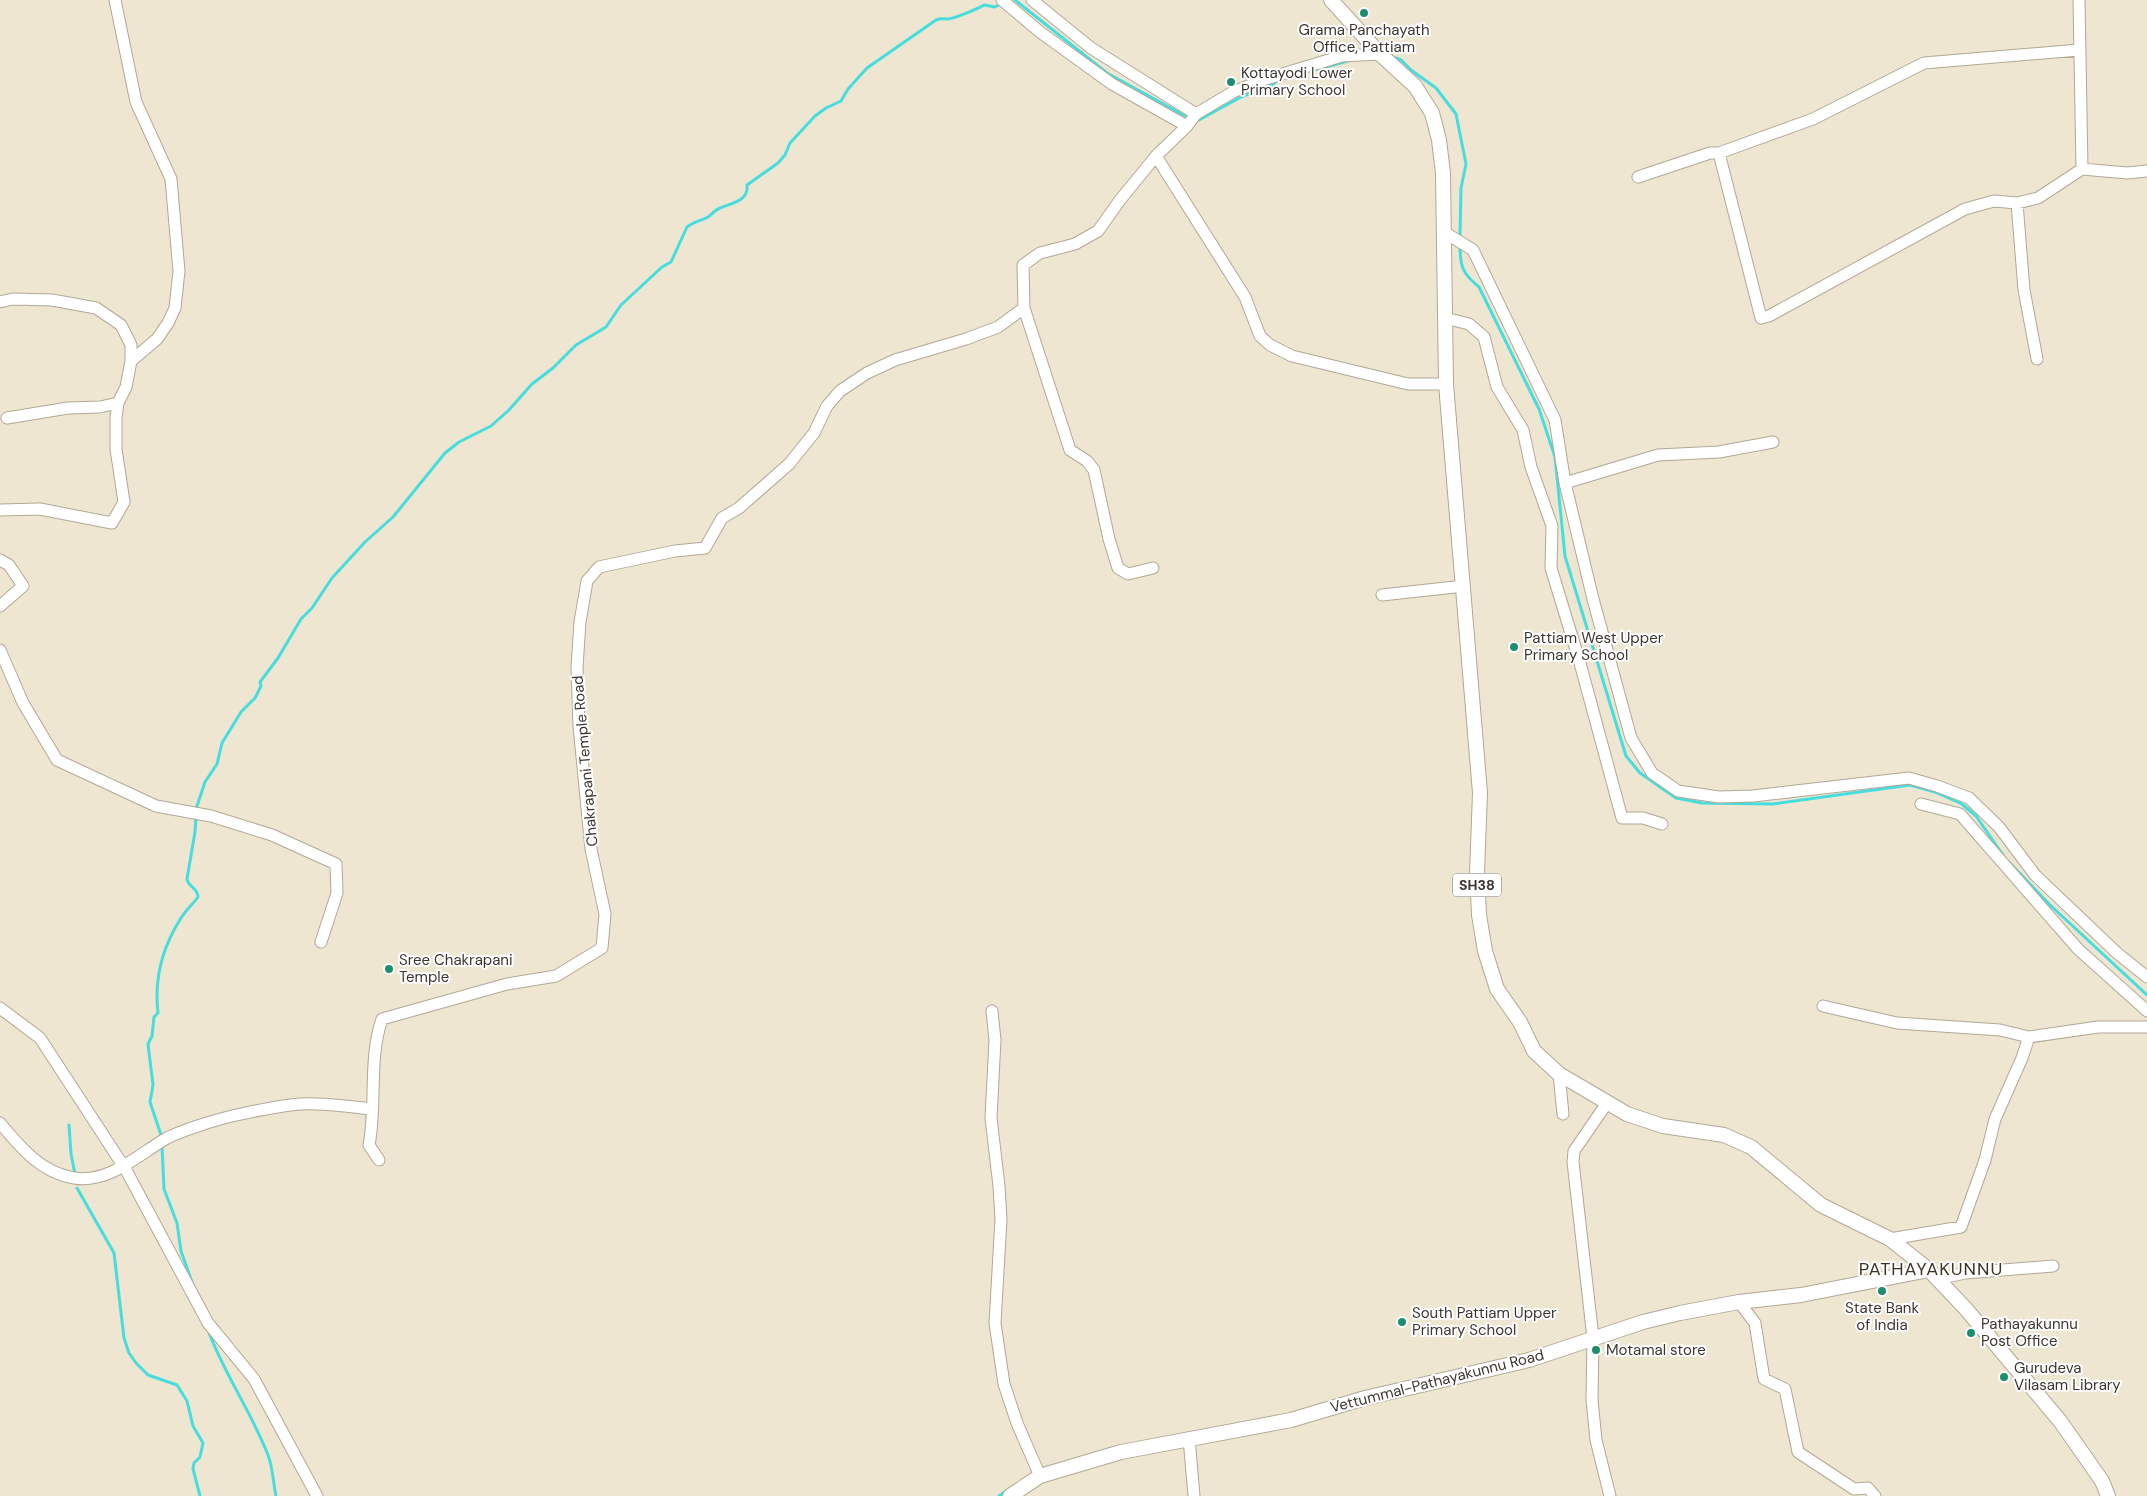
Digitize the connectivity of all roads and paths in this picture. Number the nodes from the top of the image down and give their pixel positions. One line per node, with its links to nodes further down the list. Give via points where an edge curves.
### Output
1 (115, 0): 21 (street, via 136,102 171,179 179,271 175,308 168,323 156,339)
2 (1002, 0): 9 (street, via 1112,84)
3 (1032, 0): 8 (street, via 1091,48)
4 (1331, 0): 7 (main road, SH38)
5 (2079, 0): 6 (street)
6 (2079, 50): 10 (street, via 1924,63 1813,119); 12 (street)
7 (1380, 54): 8 (street, via 1342,56 1266,79 1233,92); 16 (main road, SH38, via 1415,86 1432,113 1440,140 1444,173)
8 (1196, 114): 9 (street)
9 (1187, 126): 11 (street)
10 (1719, 153): 14 (street); 15 (street, via 1761,318 1965,209 1994,201)
11 (1156, 156): 18 (street, via 1098,232 1075,244 1040,253 1023,265); 22 (street, via 1245,297 1260,336 1270,345 1292,356 1408,384)
12 (2082, 169): 13 (street, via 2127,173); 15 (street, via 2038,198)
13 (2147, 171)
14 (1638, 177)
15 (2017, 203): 20 (street, via 2024,290)
16 (1444, 232): 19 (main road, SH38); 26 (street, via 1473,250 1555,420)
17 (0, 302): 21 (street, via 52,300 96,308 121,325 131,345)
18 (1024, 308): 29 (street, via 1070,450 1094,470 1118,568 1128,574); 46 (street, Chakrapani Temple Road, via 998,326 895,360 840,391 790,464 740,508 722,518 705,548 599,567 587,581 577,667 579,726 591,849 605,914 602,948 556,976 507,984 382,1019 376,1036)
19 (1445, 318): 22 (main road, SH38); 35 (street, via 1469,324 1484,336 1498,387 1523,430 1531,467 1552,526 1551,568 1622,818 1643,818)
20 (2037, 359)
21 (131, 360): 23 (street, via 126,387)
22 (1446, 384): 30 (main road, SH38)
23 (118, 403): 24 (street); 27 (street, via 116,449 124,502 112,523 40,509)
24 (7, 418)
25 (1773, 442): 26 (street, via 1719,452 1658,455)
26 (1566, 483): 37 (street, via 1593,600 1631,738 1652,773 1678,791 1719,797 1909,778 1968,798 1998,827 2035,875)
27 (0, 510)
28 (0, 560): 32 (street, via 9,565 23,586)
29 (1153, 568)
30 (1464, 586): 31 (street); 44 (main road, SH38, via 1465,634 1480,793 1478,907 1485,951 1498,989 1534,1051)
31 (1382, 595)
32 (0, 606)
33 (0, 650): 36 (street, via 23,704 57,760 156,806 211,816 272,835 336,864 336,893)
34 (1921, 804): 41 (street, via 1960,814 2078,949)
35 (1662, 824)
36 (321, 942)
37 (2147, 977)
38 (1823, 1006): 43 (street, via 1898,1023 2000,1030)
39 (0, 1008): 50 (street, via 40,1038)
40 (992, 1011): 57 (street, via 995,1040 991,1118 1001,1219 995,1323 1004,1384)
41 (2147, 1011)
42 (2147, 1027): 43 (street, via 2098,1027)
43 (2029, 1037): 51 (street, via 1995,1119 1985,1160 1961,1227)
44 (1560, 1074): 45 (main road, SH38); 47 (street)
45 (1607, 1104): 51 (main road, SH38, via 1663,1126 1724,1135 1751,1147 1821,1205); 55 (street, via 1574,1151 1573,1162)
46 (372, 1109): 49 (street, Chakrapani Temple Road, via 369,1145); 50 (street, via 301,1104 232,1116 168,1138)
47 (1563, 1114)
48 (0, 1123): 50 (street, via 23,1151 54,1173 76,1179 98,1176)
49 (379, 1160)
50 (123, 1167): 58 (street, via 208,1323 254,1379)
51 (1890, 1239): 53 (main road, SH38)
52 (2052, 1266): 53 (street)
53 (1933, 1275): 54 (main road, Vettummal-Pathayakunnu Road); 63 (main road, SH38, via 1966,1309 2060,1421 2102,1481)
54 (1738, 1302): 55 (main road, Vettummal-Pathayakunnu Road, via 1680,1312); 62 (street, via 1756,1323 1764,1379 1785,1389 1798,1452 1854,1489 1868,1488)
55 (1593, 1338): 56 (main road, Vettummal-Pathayakunnu Road, via 1529,1360 1365,1398 1291,1420); 61 (street, via 1592,1400 1596,1440)
56 (1189, 1438): 57 (main road, Vettummal-Pathayakunnu Road, via 1121,1452); 60 (street)
57 (1040, 1476): 59 (main road, Vettummal-Pathayakunnu Road)
58 (317, 1496)
59 (1010, 1496)
60 (1194, 1496)
61 (1610, 1496)
62 (1875, 1496)
63 (2108, 1496)

